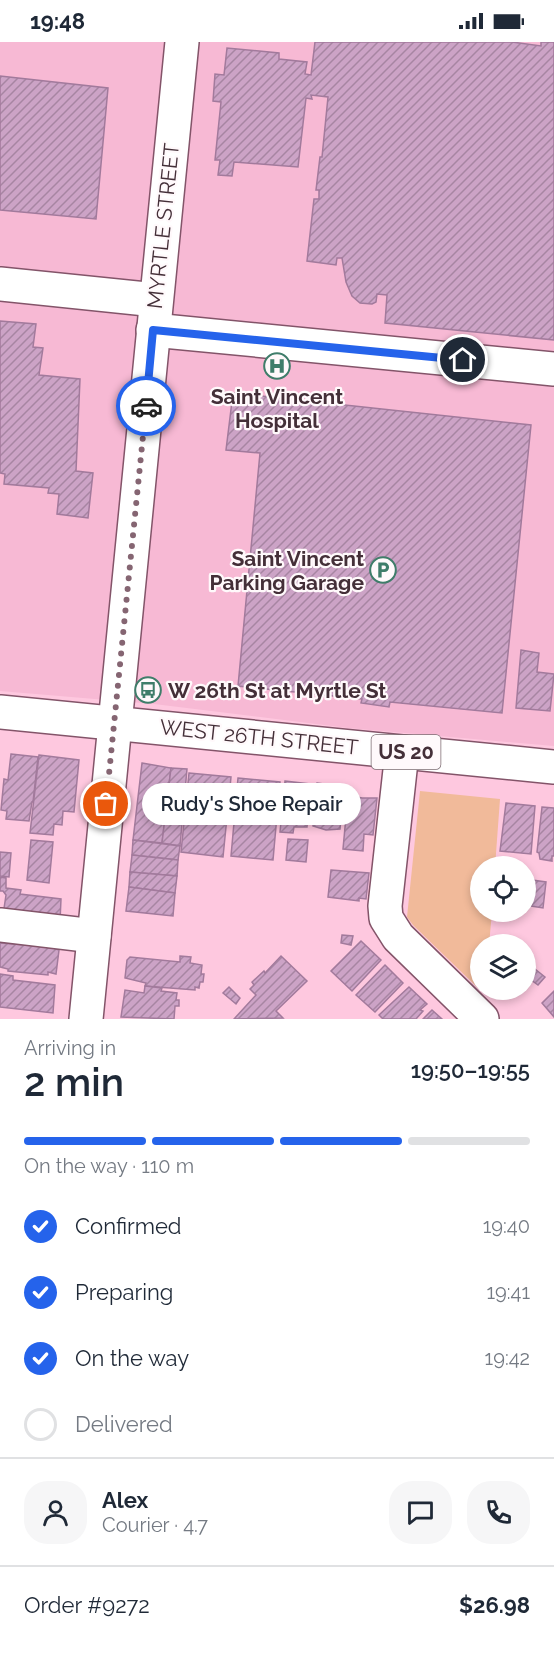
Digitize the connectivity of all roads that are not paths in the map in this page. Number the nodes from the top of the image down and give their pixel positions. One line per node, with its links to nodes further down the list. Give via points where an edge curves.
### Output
1 (182, 42): 3 (street, MYRTLE STREET)
2 (0, 284): 3 (street)
3 (155, 315): 4 (street); 6 (street, MYRTLE STREET)
4 (554, 369)
5 (0, 712): 6 (street, WEST 26TH STREET / US 20)
6 (114, 723): 7 (street, WEST 26TH STREET / US 20); 10 (street, MYRTLE STREET)
7 (402, 752): 8 (street, WEST 26TH STREET / US 20); 12 (street, via 386,918 398,937)
8 (554, 767)
9 (0, 925): 10 (street)
10 (94, 936): 11 (street, MYRTLE STREET)
11 (86, 1019)
12 (482, 1019)

